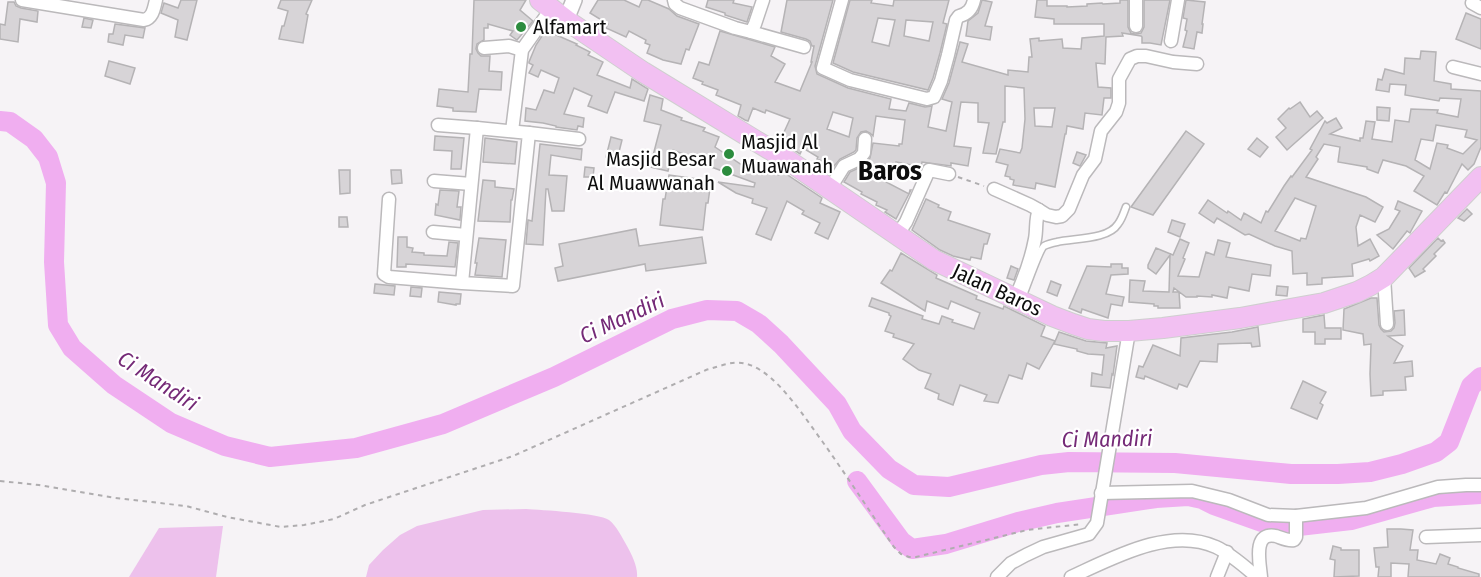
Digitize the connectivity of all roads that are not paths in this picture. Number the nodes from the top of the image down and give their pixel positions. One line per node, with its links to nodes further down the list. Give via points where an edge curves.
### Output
1 (22, 0): 10 (street)
2 (156, 0): 10 (street, via 152,15 144,20)
3 (574, 0): 11 (street)
4 (674, 0): 13 (street, via 680,8)
5 (763, 0): 13 (street)
6 (842, 0): 7 (street, via 823,68 850,80 927,99 934,97 938,88 956,20 969,11)
7 (974, 0)
8 (1136, 0): 12 (street)
9 (1178, 0): 14 (street)
10 (36, 1)
11 (553, 10): 17 (street); 32 (main road, Jalan Baros)
12 (1136, 26)
13 (751, 32): 15 (street)
14 (1171, 41)
15 (804, 47)
16 (484, 48): 17 (street, via 509,46)
17 (522, 50): 23 (street)
18 (1197, 64): 35 (street, via 1146,56 1130,59 1119,79 1116,112 1101,131 1096,158 1083,175 1069,209 1056,217)
19 (1453, 67): 20 (street)
20 (1481, 74)
21 (438, 125): 22 (street)
22 (477, 128): 23 (street); 30 (street)
23 (512, 131): 24 (street)
24 (529, 133): 25 (street); 40 (street, via 514,285)
25 (579, 139)
26 (865, 139): 32 (street, via 864,153 844,166)
27 (949, 174): 37 (street, via 928,170)
28 (1481, 177): 39 (main road, Jalan Baros)
29 (434, 181): 30 (street)
30 (471, 184): 38 (street)
31 (994, 189): 35 (street)
32 (829, 190): 37 (main road, Jalan Baros)
33 (389, 199): 40 (street, via 384,274)
34 (1126, 207): 41 (lane, via 1118,226 1102,234 1046,245)
35 (1039, 210): 41 (street)
36 (433, 232): 38 (street)
37 (897, 235): 41 (main road, Jalan Baros, via 934,260)
38 (466, 236): 40 (street)
39 (1384, 277): 42 (street); 43 (main road, Jalan Baros, via 1357,292 1324,303)
40 (462, 283)
41 (1018, 300): 43 (main road, Jalan Baros, via 1088,329)
42 (1387, 324)
43 (1129, 331): 45 (street)
44 (1481, 485): 46 (street, via 1438,487)
45 (1102, 492): 46 (street, via 1192,491 1229,500); 50 (street, via 1098,520 1089,534 1043,547 1011,563)
46 (1296, 526): 53 (street, via 1293,541 1272,536 1263,539)
47 (1481, 535): 48 (street)
48 (1425, 537)
49 (1227, 552): 51 (street, via 1205,543 1177,540 1122,554); 52 (street); 53 (street)
50 (997, 577)
51 (1071, 577)
52 (1217, 577)
53 (1259, 577)

